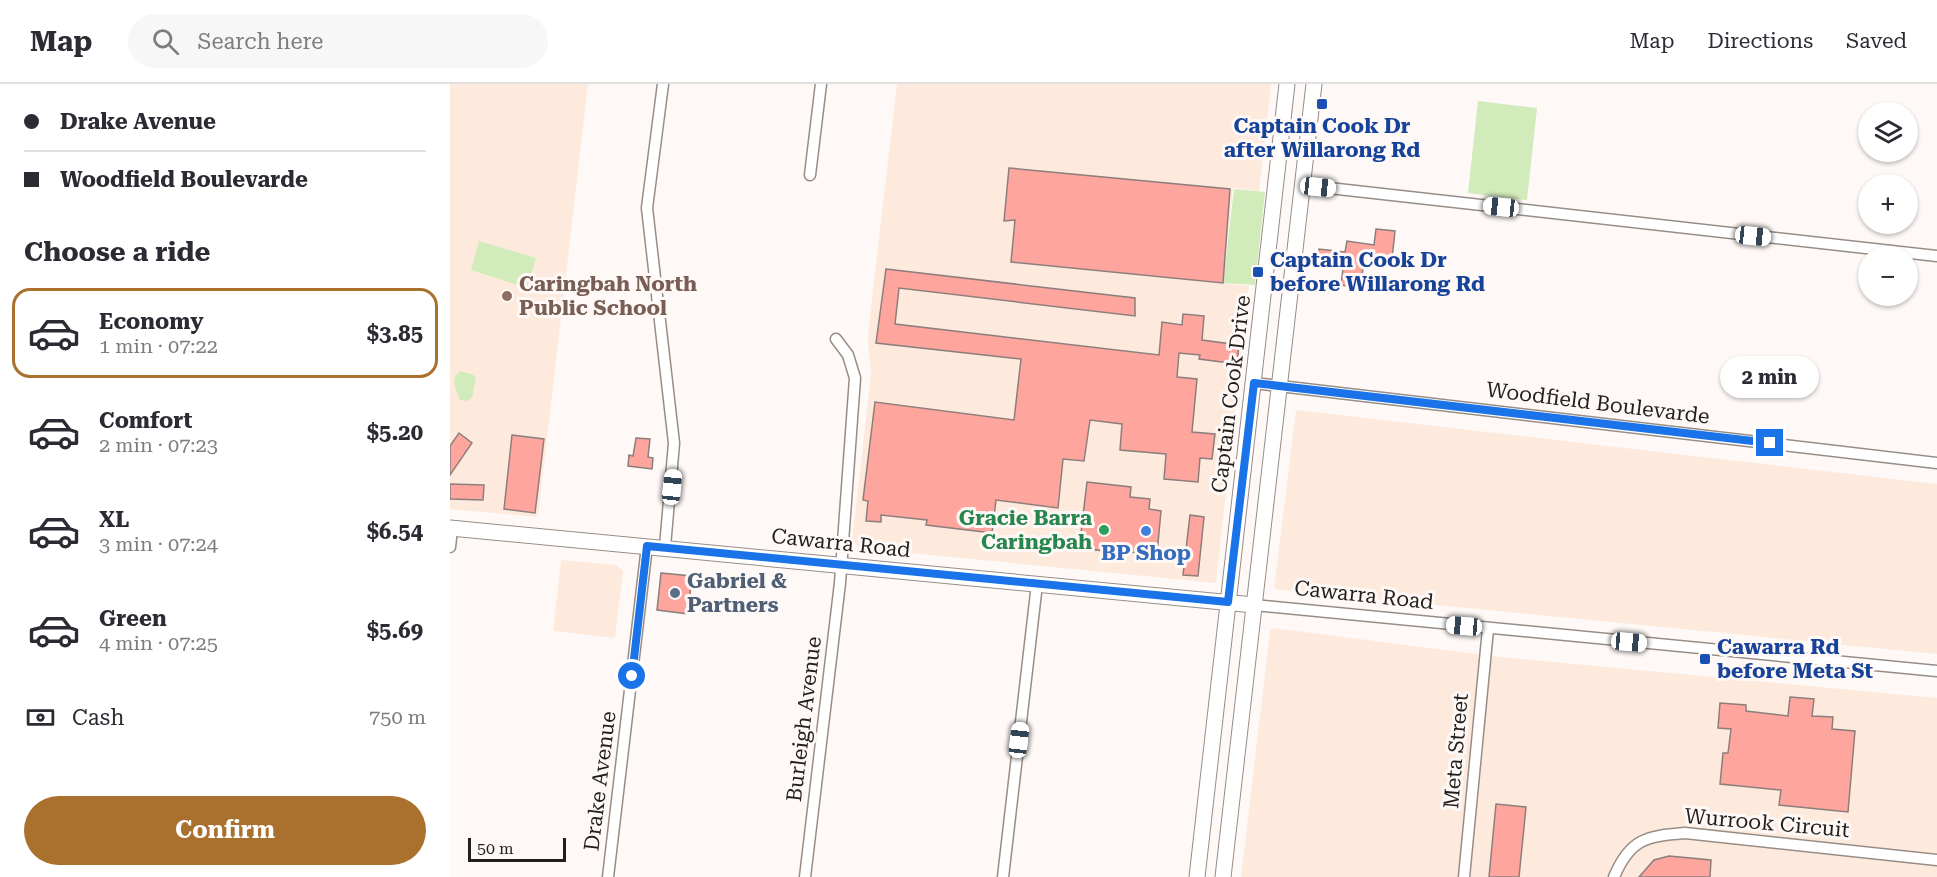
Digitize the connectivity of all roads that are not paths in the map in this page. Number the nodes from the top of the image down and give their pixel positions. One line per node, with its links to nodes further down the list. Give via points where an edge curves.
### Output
1 (663, 84): 15 (street, via 647,208 674,443)
2 (821, 84): 5 (street)
3 (1287, 84): 9 (main road, Captain Cook Drive)
4 (1314, 84): 6 (main road)
5 (810, 175)
6 (1302, 185): 7 (street); 10 (main road)
7 (1937, 256)
8 (836, 339): 16 (street, Burleigh Avenue, via 848,355 855,378)
9 (1254, 383): 10 (street, Woodfield Boulevarde); 18 (main road, Captain Cook Drive)
10 (1279, 386): 11 (street, Woodfield Boulevarde); 19 (main road)
11 (1937, 462)
12 (451, 528): 13 (main road, Cawarra Road); 14 (street)
13 (647, 546): 15 (main road, Cawarra Road); 23 (street, Drake Avenue)
14 (450, 547)
15 (665, 547): 16 (main road, Cawarra Road)
16 (841, 565): 17 (main road, Cawarra Road); 24 (street, Burleigh Avenue)
17 (1037, 584): 18 (main road, Cawarra Road); 25 (street)
18 (1228, 602): 19 (main road); 26 (main road, Captain Cook Drive)
19 (1254, 605): 20 (street, Cawarra Road); 27 (main road)
20 (1488, 628): 21 (street, Cawarra Road); 28 (street, Meta Street)
21 (1937, 671)
22 (1937, 860): 29 (street, Wurrook Circuit, via 1695,834 1662,835 1648,836 1634,845 1622,858)
23 (608, 877)
24 (805, 877)
25 (1003, 877)
26 (1197, 877)
27 (1223, 877)
28 (1464, 877)
29 (1614, 877)

